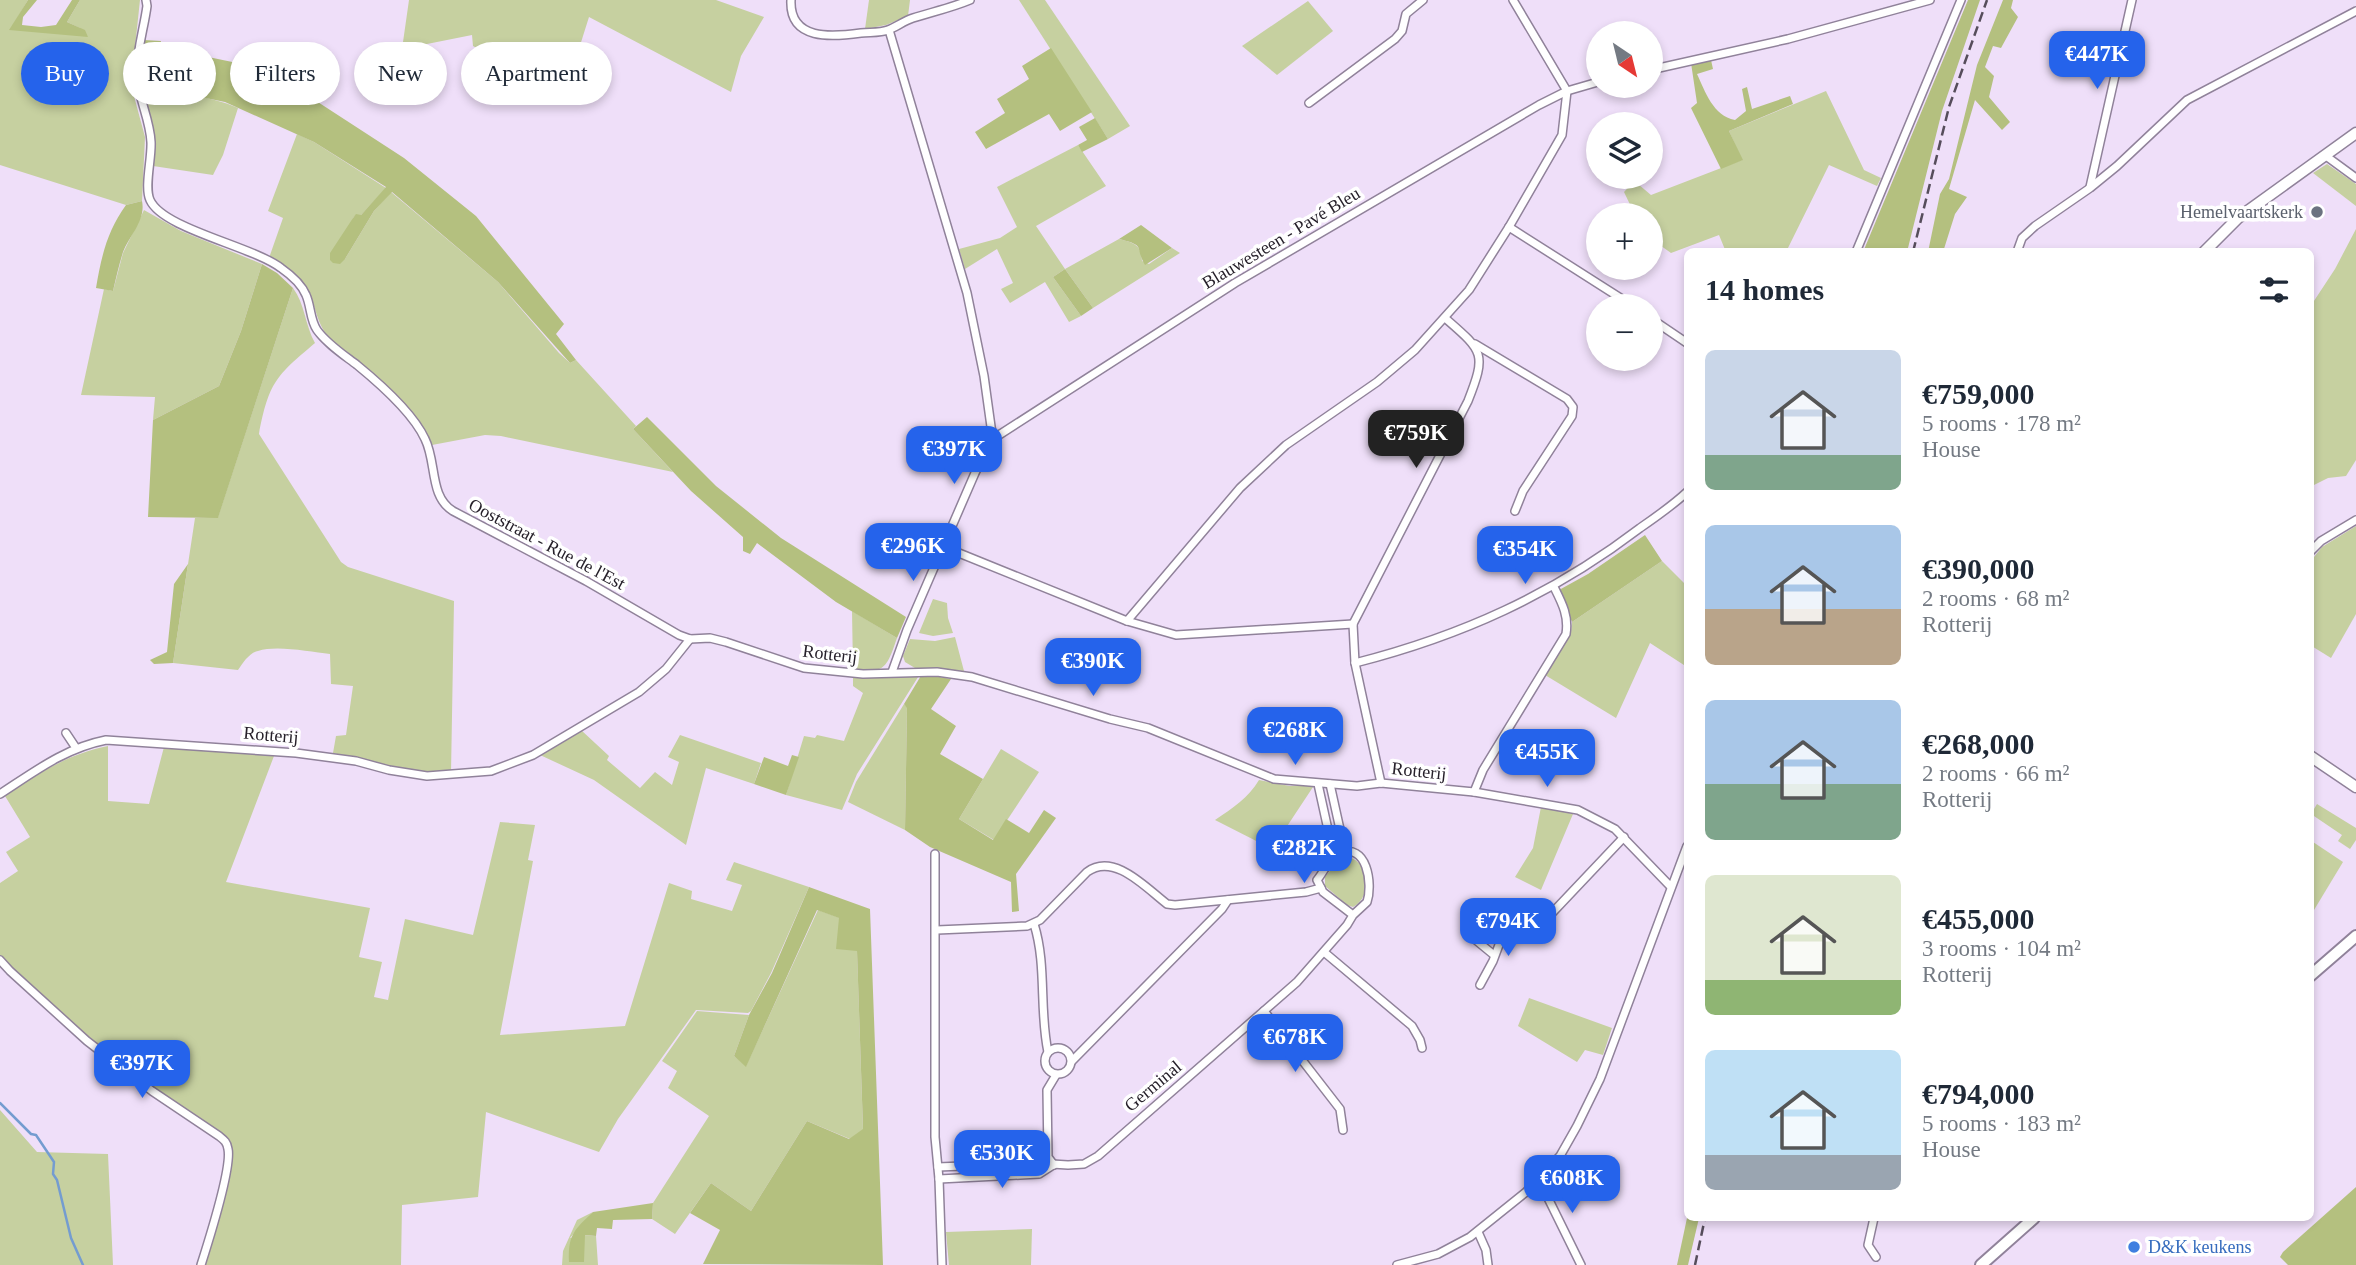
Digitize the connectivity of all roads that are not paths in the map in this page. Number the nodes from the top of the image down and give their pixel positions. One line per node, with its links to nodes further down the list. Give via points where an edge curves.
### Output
1 (146, 0): 37 (street, Ooststraat - Rue de l'Est, via 137,75 151,141 149,198 157,210 181,225 267,259 299,283 317,330 384,389 424,436 443,505)
2 (791, 0): 10 (street, via 793,19 814,34 844,36)
3 (970, 0): 10 (street)
4 (1423, 0): 14 (street, via 1406,14 1395,39)
5 (1513, 0): 13 (street)
6 (1930, 0): 11 (street)
7 (1961, 0): 20 (street)
8 (2132, 0): 18 (street)
9 (2356, 11): 18 (street, via 2187,100)
10 (890, 30): 28 (street, via 967,293)
11 (1663, 67)
12 (1586, 85): 13 (street, Blauwesteen - Pavé Bleu)
13 (1567, 91): 19 (street, via 1562,135); 28 (street, Blauwesteen - Pavé Bleu, via 1235,283)
14 (1309, 103)
15 (2356, 134): 16 (street)
16 (2326, 156): 17 (street); 22 (street, via 2238,218)
17 (2356, 178)
18 (2090, 188): 21 (street, via 2035,226)
19 (1509, 227): 23 (street); 24 (street)
20 (1858, 248)
21 (2018, 248)
22 (2208, 248)
23 (1614, 294)
24 (1446, 318): 27 (street); 35 (street, via 1377,382 1286,445 1240,488)
25 (1663, 327): 26 (street)
26 (1684, 341)
27 (1473, 343): 30 (street, via 1567,399 1573,407 1572,416); 36 (street, via 1480,367 1468,401)
28 (993, 441): 32 (street)
29 (1684, 494): 34 (street, via 1601,558)
30 (1515, 511)
31 (2356, 520): 33 (street)
32 (944, 547): 35 (street); 39 (street)
33 (2314, 548)
34 (1553, 587): 38 (street, via 1437,640); 47 (street, via 1565,609 1566,634)
35 (1127, 621): 36 (street, via 1176,635)
36 (1353, 624): 38 (street)
37 (690, 639): 39 (street, Rotterij, via 726,642 804,668); 41 (street, Rotterij, via 666,669 639,692 533,755 491,771 427,776 296,752 125,740)
38 (1354, 663): 44 (street)
39 (892, 672): 43 (street, Rotterij, via 937,671 1000,684 1148,728 1274,779)
40 (66, 733): 41 (street)
41 (76, 748): 48 (street, Rotterij)
42 (2314, 759): 46 (street)
43 (1318, 783): 45 (street, Rotterij); 53 (street)
44 (1381, 783): 45 (street, Rotterij); 47 (street, Rotterij)
45 (1330, 784): 50 (street)
46 (2356, 787)
47 (1474, 792): 49 (street, Rotterij, via 1578,810 1608,823)
48 (0, 794)
49 (1624, 837): 54 (street, Rotterij); 58 (street, via 1535,931)
50 (1345, 852): 53 (street); 57 (street, Germinal, via 1357,855 1369,874 1367,902)
51 (936, 854): 60 (street)
52 (1684, 854): 54 (street)
53 (1334, 857): 55 (street, via 1317,880)
54 (1671, 887): 76 (street, via 1589,1103 1560,1156)
55 (1321, 888): 56 (street); 57 (street)
56 (1228, 900): 59 (street, via 1167,904 1117,868 1101,865 1087,872); 70 (street)
57 (1353, 915): 62 (street, Germinal)
58 (1509, 918): 63 (street); 63 (street, via 1482,905 1466,926 1469,937)
59 (1034, 924): 60 (street); 69 (street, via 1041,944)
60 (937, 930): 74 (street)
61 (2356, 936): 65 (main road)
62 (1324, 952): 67 (street, Germinal); 68 (street, via 1412,1026)
63 (1494, 955): 66 (street)
64 (0, 960): 81 (street, via 87,1041 227,1144 229,1158)
65 (2314, 973)
66 (1480, 985)
67 (1264, 1011): 72 (street, via 1339,1109); 73 (street, Germinal, via 1098,1156 1084,1164)
68 (1422, 1048)
69 (1048, 1052): 70 (street, via 1063,1049); 71 (street, via 1044,1062 1049,1072)
70 (1072, 1061): 71 (street, via 1068,1070)
71 (1056, 1074): 73 (street, via 1047,1090 1048,1157)
72 (1343, 1130)
73 (1054, 1165): 74 (street, Germinal); 75 (street, Germinal, via 1039,1174)
74 (938, 1167): 75 (street)
75 (939, 1178): 82 (street)
76 (1536, 1182): 79 (street); 85 (street)
77 (1873, 1221): 80 (street, via 1868,1245)
78 (2031, 1221): 86 (main road)
79 (1478, 1232): 83 (street, via 1438,1255); 84 (street)
80 (1876, 1257)
81 (201, 1265)
82 (942, 1265)
83 (1397, 1265)
84 (1488, 1265)
85 (1581, 1265)
86 (1981, 1265)

